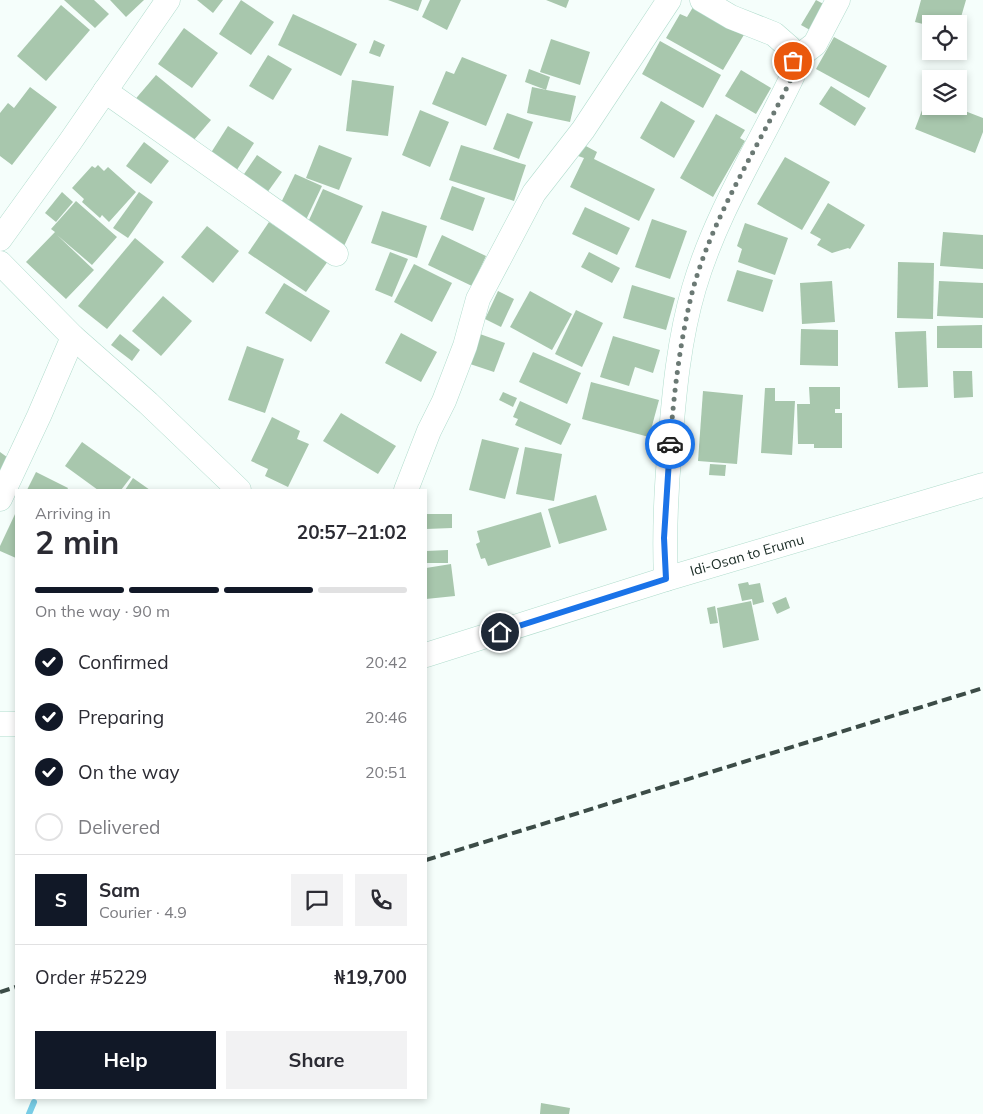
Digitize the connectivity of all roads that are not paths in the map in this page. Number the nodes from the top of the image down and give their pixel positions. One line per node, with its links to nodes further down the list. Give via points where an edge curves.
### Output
1 (168, 0): 6 (street)
2 (669, 0): 13 (street, via 583,130 534,193 478,299 444,402)
3 (702, 0): 5 (street, via 731,17 774,34 790,48)
4 (838, 0): 5 (street, via 816,44)
5 (793, 61): 15 (street, via 793,75 724,209 694,288 682,336 673,408 664,538)
6 (105, 91): 7 (street); 8 (street)
7 (0, 239)
8 (336, 254)
9 (0, 263): 10 (street)
10 (73, 337): 12 (street); 14 (street)
11 (983, 485): 15 (street, Idi-Osan to Erumu)
12 (239, 489)
13 (406, 489)
14 (0, 499)
15 (666, 579): 16 (street, Idi-Osan to Erumu)
16 (427, 655)
17 (0, 724): 18 (street)
18 (15, 724)

